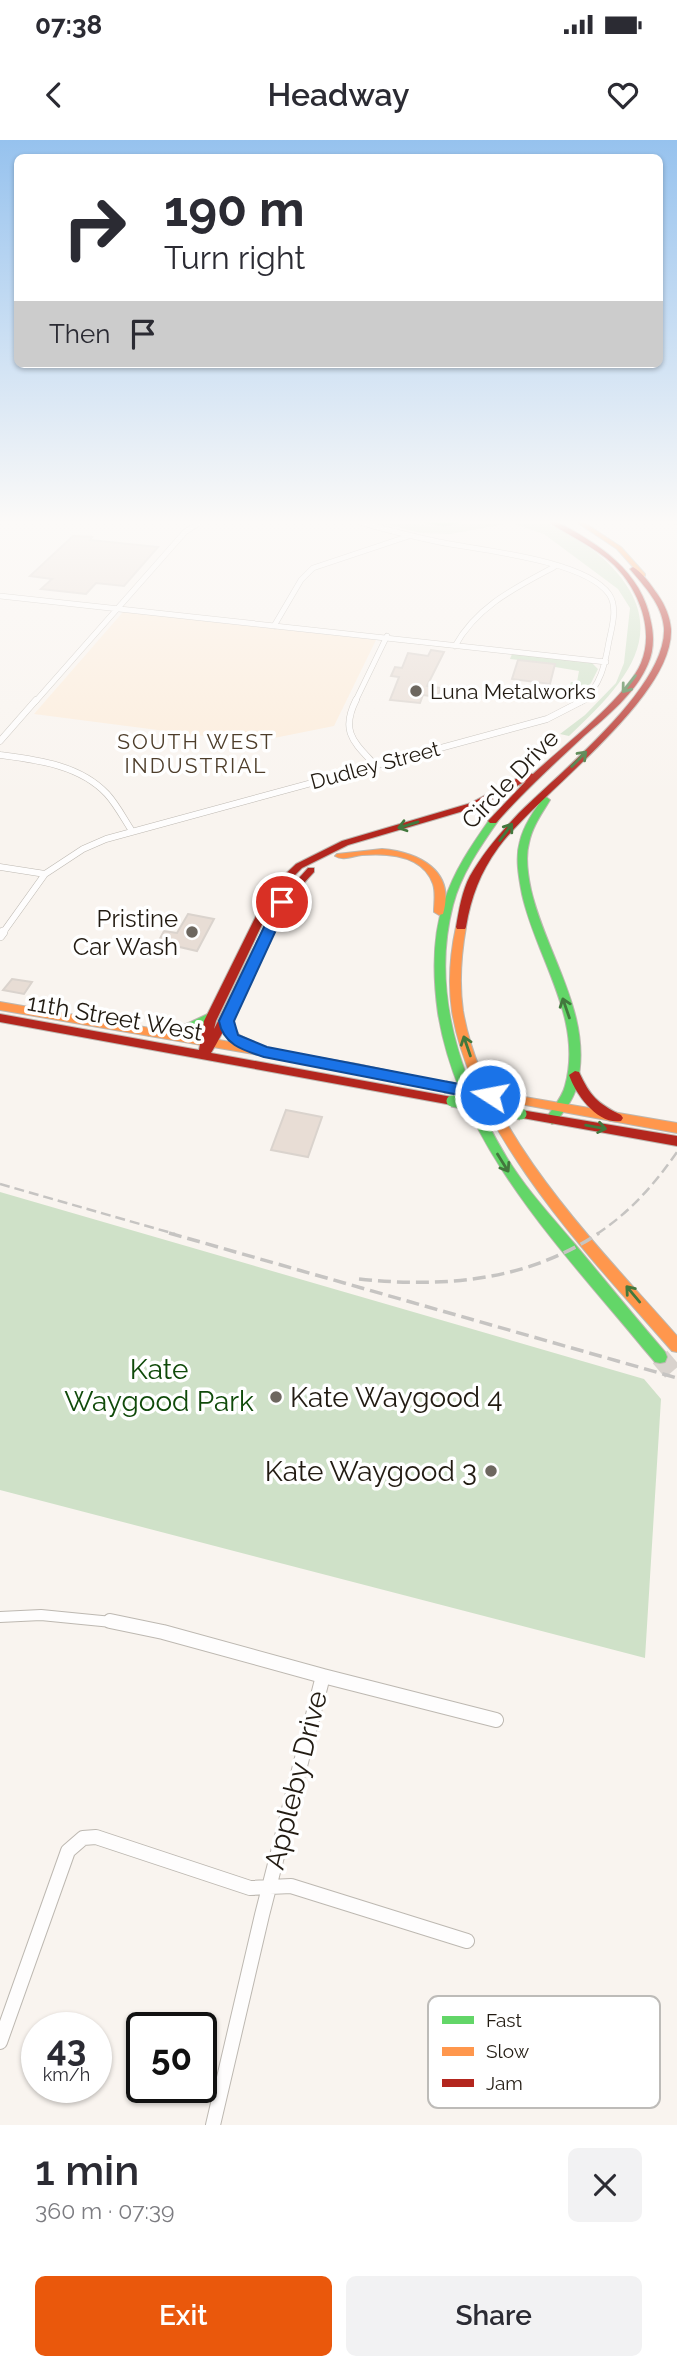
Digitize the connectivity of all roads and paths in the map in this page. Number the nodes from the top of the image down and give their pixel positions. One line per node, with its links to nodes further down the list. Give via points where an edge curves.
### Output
1 (113, 614): 12 (street)
2 (180, 614): 8 (street)
3 (281, 614): 8 (street)
4 (477, 614): 10 (street)
5 (613, 614): 11 (street, Dudley Street)
6 (646, 614): 14 (main road, Circle Drive, one-way to 14, via 650,626 642,668)
7 (664, 614): 16 (main road, Circle Drive, one-way to 7, via 649,685 667,637)
8 (275, 624): 9 (street)
9 (387, 636): 10 (street); 15 (street, via 348,716 352,740)
10 (456, 644): 11 (street)
11 (606, 660): 15 (street, Dudley Street, via 593,692 555,715)
12 (0, 741)
13 (0, 755): 17 (street, via 57,765 88,778 107,794)
14 (559, 757): 21 (main road, Circle Drive, via 506,807 467,857 454,881); 23 (main road, one-way to 23, via 473,806 336,847 296,868 268,903)
15 (375, 765): 17 (street, Dudley Street)
16 (556, 783): 29 (main road, one-way to 16, via 573,1031 522,879 523,845 530,825); 35 (main road, Circle Drive, one-way to 16, via 540,1178 479,1080 460,1025 454,968 458,931 473,879 513,822)
17 (132, 831): 19 (street, Dudley Street, via 83,849)
18 (0, 867): 19 (street)
19 (45, 874): 20 (street)
20 (0, 936)
21 (440, 946): 25 (main road, via 438,881 428,869 407,856 382,851 358,851 332,859 298,880 282,902); 36 (main road, Circle Drive, one-way to 36, via 439,981 447,1034 486,1135 507,1170)
22 (0, 1006): 26 (main road, 11th Street West)
23 (212, 1016): 26 (main road, via 184,1030); 27 (main road)
24 (0, 1018): 27 (main road, 11th Street West)
25 (226, 1021): 27 (main road); 28 (main road, via 233,1038)
26 (149, 1032): 27 (main road, 11th Street West)
27 (207, 1046): 28 (main road, 11th Street West); 32 (main road, 11th Street West, bridge)
28 (264, 1051): 30 (main road, 11th Street West, bridge)
29 (575, 1075): 30 (main road); 31 (main road, via 579,1092 591,1106)
30 (561, 1108): 31 (main road, 11th Street West); 32 (main road)
31 (617, 1118): 33 (main road, 11th Street West)
32 (552, 1119): 34 (main road, 11th Street West, one-way to 34)
33 (677, 1128)
34 (677, 1141)
35 (677, 1346)
36 (660, 1357)
37 (0, 1617): 38 (street, Appleby Drive, via 48,1613 107,1619)
38 (323, 1675): 39 (street); 40 (street, Appleby Drive)
39 (496, 1720)
40 (269, 1888): 41 (street, via 291,1886); 42 (street, via 250,1888 96,1837 76,1839 62,1865); 43 (street, Appleby Drive)
41 (467, 1941)
42 (0, 2042)
43 (213, 2125)

